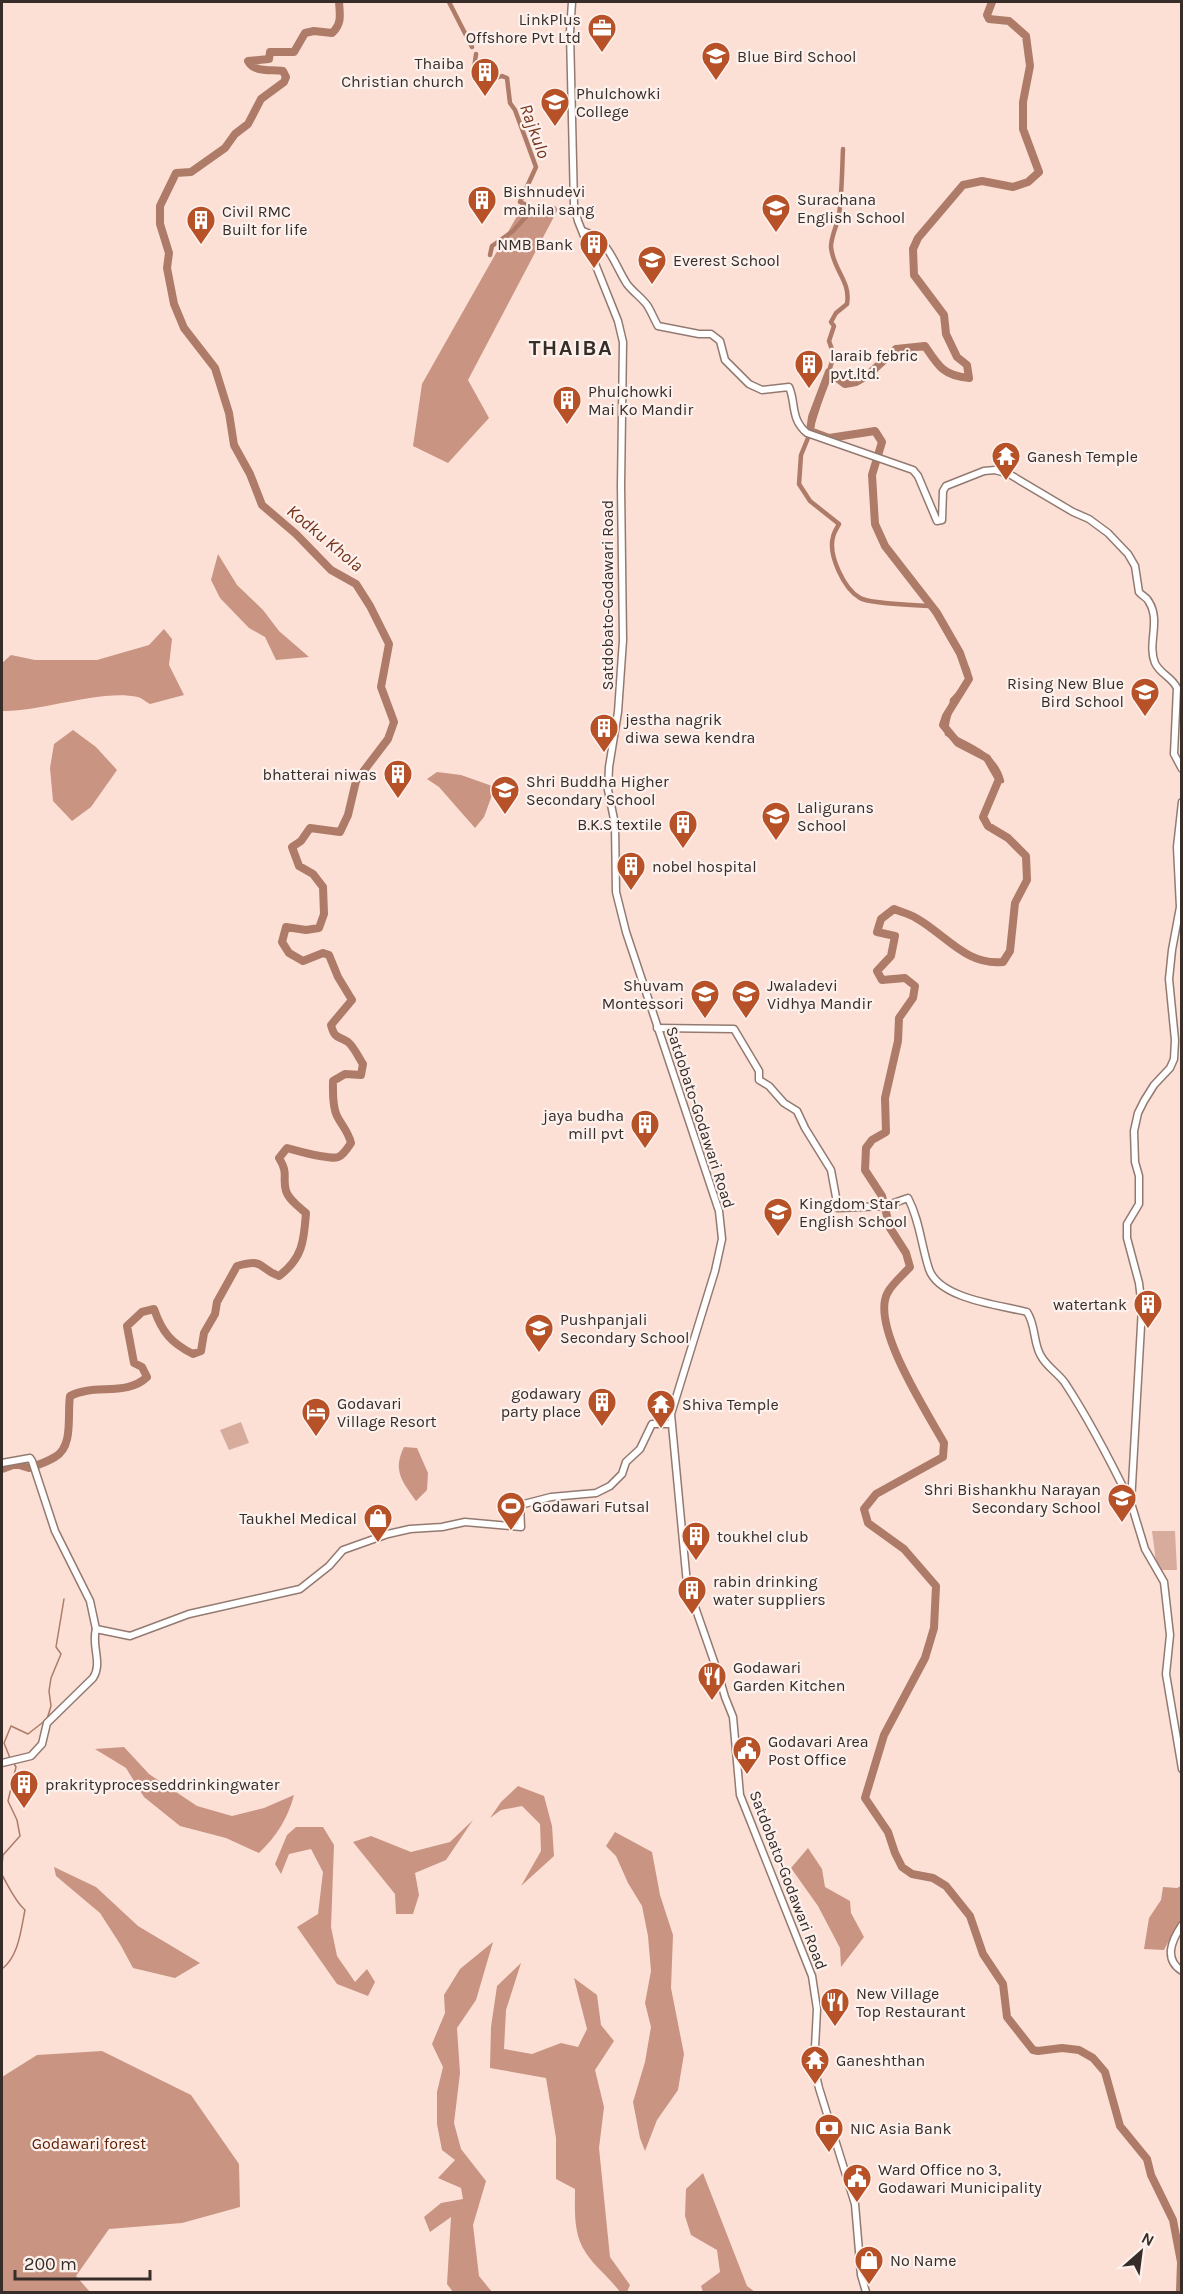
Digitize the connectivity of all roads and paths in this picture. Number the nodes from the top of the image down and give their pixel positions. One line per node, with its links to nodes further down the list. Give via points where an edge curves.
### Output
1 (572, 2): 2 (street, Satdobato-Godawari Road, via 574,204)
2 (582, 231): 3 (street, via 590,233 612,254 627,284 647,305 658,326 716,336 724,360 749,384 762,390 791,389 795,415 807,433 909,468 918,476 937,521 942,520 946,486 995,470 1089,519 1119,543 1135,566 1139,592 1149,601 1154,615 1155,663 1177,688 1174,754); 5 (street, Satdobato-Godawari Road, via 622,336 623,640 608,790 615,825 618,903)
3 (1182, 769)
4 (1182, 802): 8 (street, via 1177,847 1180,907 1169,979 1174,1059 1138,1113 1134,1131 1138,1203 1127,1224 1142,1308)
5 (657, 1028): 6 (street, Satdobato-Godawari Road, via 722,1228 720,1254 673,1406); 8 (street, via 734,1029 759,1071 759,1080 797,1111 831,1170 838,1208 885,1206 908,1198 920,1224 930,1270 943,1288 958,1296 1027,1312 1039,1353 1061,1376 1089,1419)
6 (671, 1424): 9 (street, via 652,1424 640,1449 610,1486 596,1493 551,1497 520,1505 520,1527 465,1522 387,1534 343,1550 300,1589 189,1614 130,1636); 14 (street, Satdobato-Godawari Road, via 687,1584 733,1717 740,1795 812,1976 817,2009 814,2067 855,2204)
7 (2, 1463): 9 (street, via 30,1458 32,1461 55,1532 90,1601)
8 (1131, 1503): 11 (street, via 1145,1549 1164,1582 1170,1635 1166,1674)
9 (96, 1629): 10 (street, via 93,1639 97,1672 47,1723 42,1744 31,1756)
10 (8, 1762)
11 (1182, 1769)
12 (1182, 1925): 13 (street, via 1170,1948 1173,1962)
13 (1182, 1971)
14 (866, 2292)

